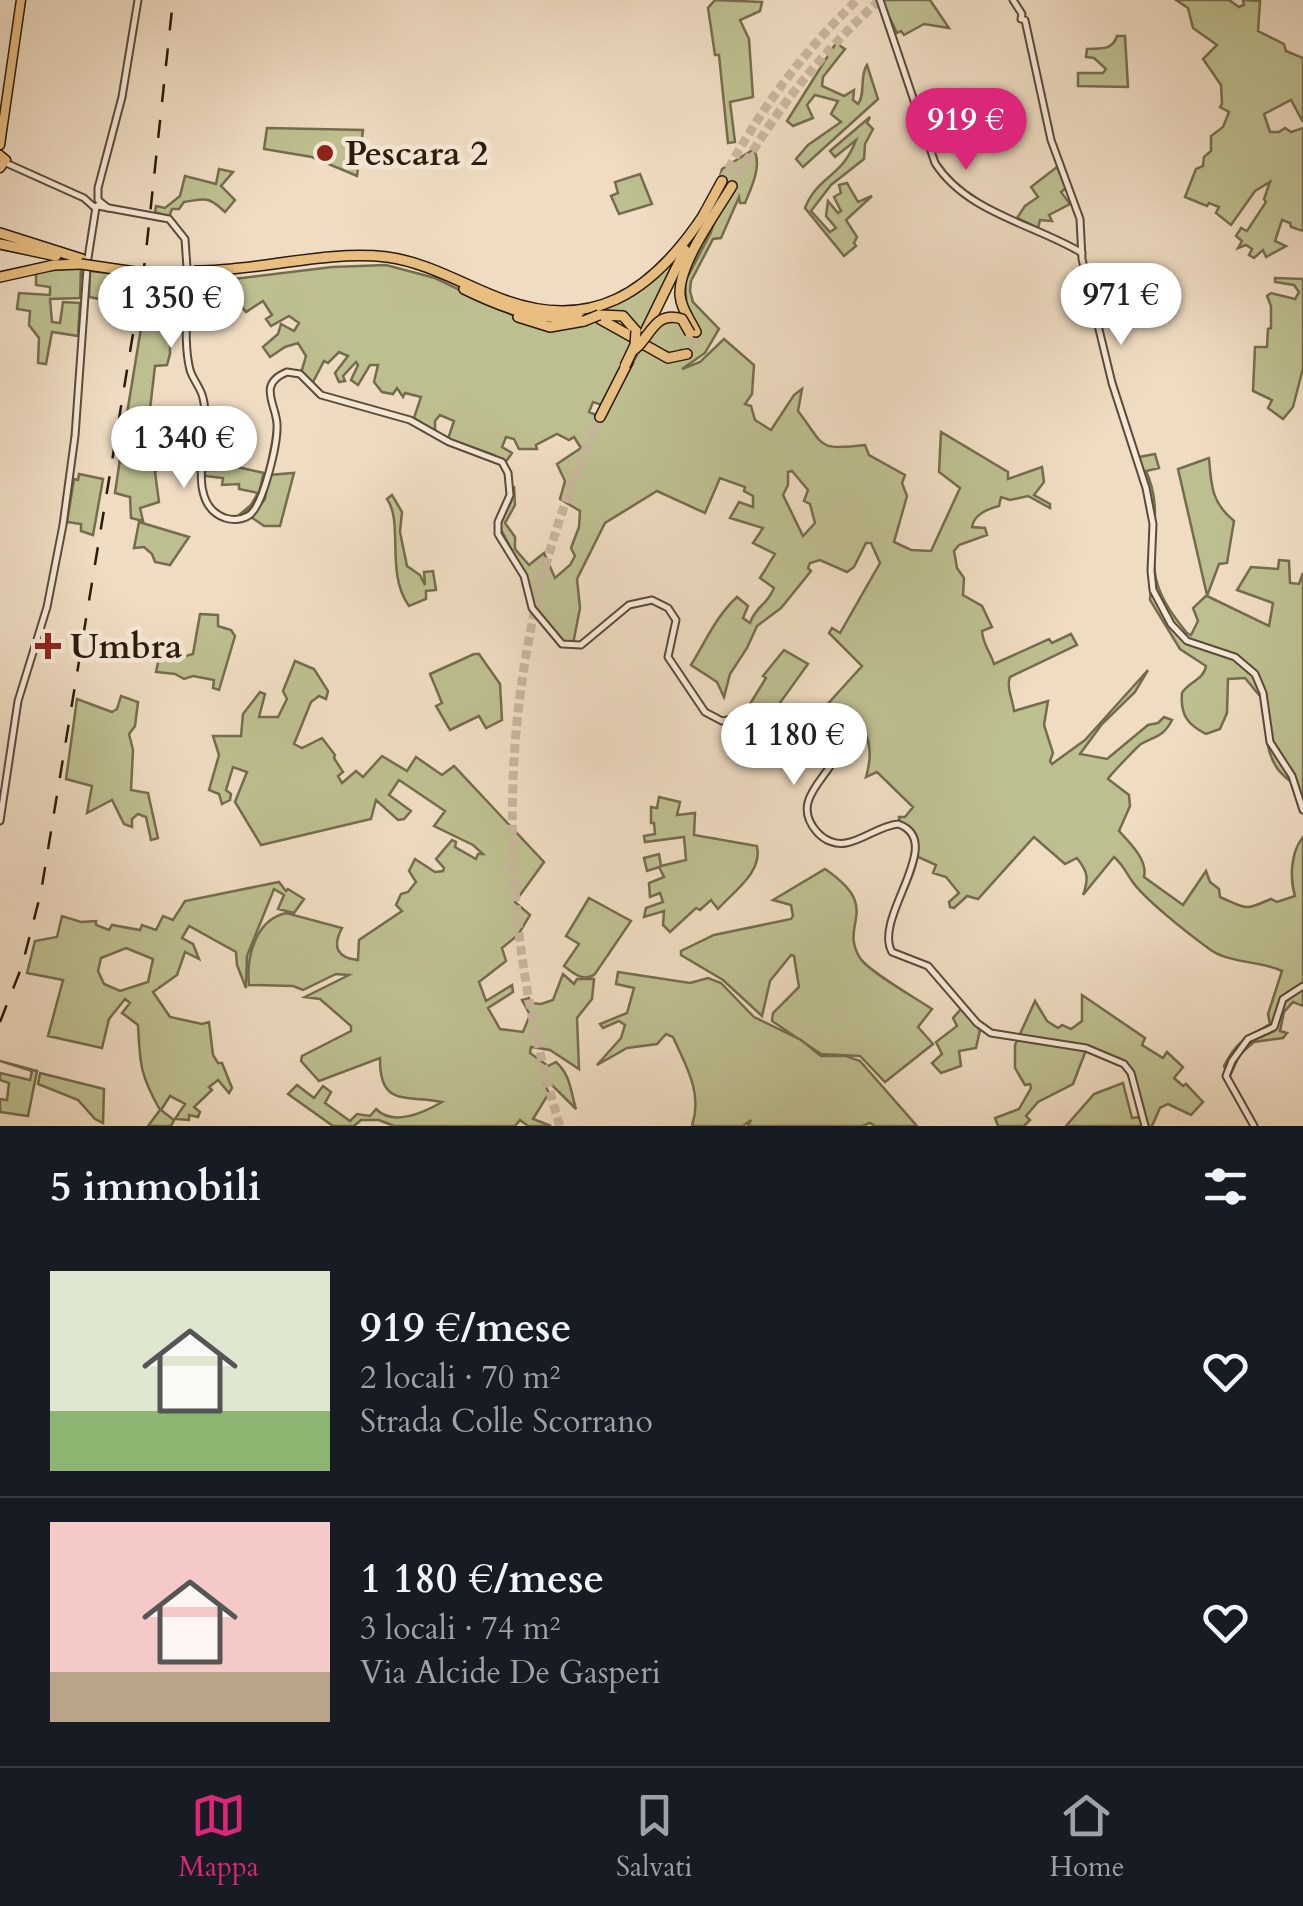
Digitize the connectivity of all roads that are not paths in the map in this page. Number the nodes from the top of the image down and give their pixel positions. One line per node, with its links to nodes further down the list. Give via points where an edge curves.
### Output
1 (22, 0): 5 (main road)
2 (138, 0): 7 (street)
3 (880, 0): 12 (street, via 943,175 986,207)
4 (1013, 0): 12 (street, via 1024,17 1050,140 1080,219)
5 (1, 142): 6 (main road)
6 (4, 162): 7 (street)
7 (95, 203): 15 (street); 16 (street, via 165,217 178,228)
8 (705, 212): 9 (highway, via 727,184); 18 (highway, via 656,275 598,306 536,309); 22 (highway)
9 (708, 227): 22 (highway); 22 (highway, bridge, via 680,288 693,332 682,319 666,317)
10 (0, 234): 15 (highway)
11 (0, 244): 14 (highway)
12 (1082, 256): 26 (street, via 1150,504 1150,571 1160,608 1187,640 1235,657 1255,674 1270,742)
13 (350, 259): 16 (highway); 18 (highway, via 405,260); 19 (highway, via 405,266)
14 (67, 260): 15 (highway); 17 (highway)
15 (84, 262): 16 (highway, bridge); 27 (street, via 62,535 18,701)
16 (192, 273): 29 (street, via 189,364 204,401 202,490 213,510 237,519 259,506 277,427 271,392 287,372 300,374 322,395 410,420 500,461 510,495 498,534 524,576 532,608 559,642 581,645 629,605 652,600 676,620 670,662 712,717 788,711 828,728 840,748 807,800 816,832 843,844 898,824 916,840 888,930 891,951 928,966 992,1034 1120,1060 1132,1073)
17 (0, 276)
18 (463, 283): 20 (highway)
19 (480, 297): 20 (highway); 21 (highway, via 539,325)
20 (533, 316): 21 (highway)
21 (583, 320): 22 (highway, bridge, via 621,315)
22 (641, 341): 23 (highway, via 672,359); 24 (highway, bridge); 24 (highway, bridge)
23 (685, 352)
24 (626, 366): 25 (highway)
25 (602, 412)
26 (1303, 810)
27 (0, 821)
28 (1303, 986): 30 (street, via 1283,998 1274,1027 1248,1039 1228,1070)
29 (1145, 1126)
30 (1254, 1126)

